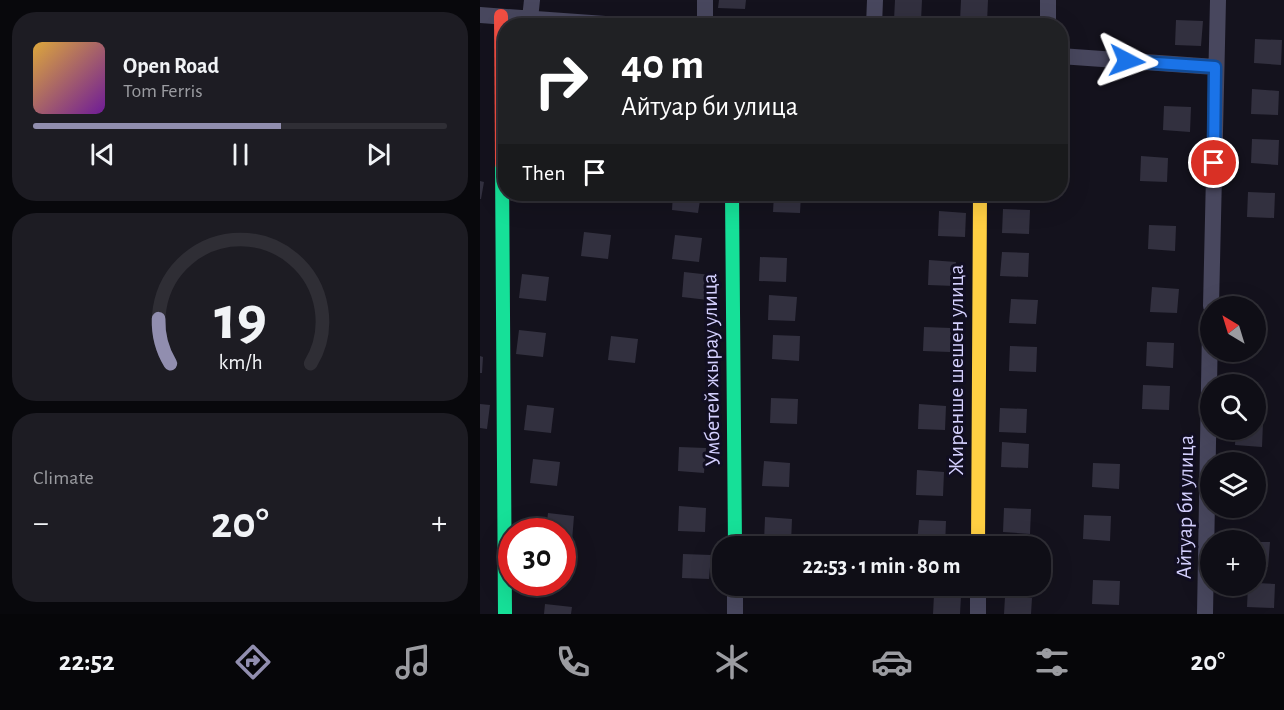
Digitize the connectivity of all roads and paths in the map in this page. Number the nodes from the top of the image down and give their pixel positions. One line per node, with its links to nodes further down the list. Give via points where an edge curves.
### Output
1 (532, 0): 9 (street)
2 (705, 0): 10 (street)
3 (876, 0): 11 (street)
4 (1048, 0): 12 (street)
5 (1218, 0): 14 (street)
6 (480, 15): 7 (street)
7 (501, 16): 8 (street)
8 (520, 18)
9 (530, 18)
10 (705, 18)
11 (875, 18)
12 (1048, 18)
13 (1068, 57): 14 (street)
14 (1215, 67): 18 (street)
15 (502, 201): 24 (street)
16 (732, 201): 20 (street, Умбетей жырау улица)
17 (980, 201): 21 (street, Жиренше шешен улица)
18 (1211, 296)
19 (1209, 362): 27 (street, Айтуар би улица)
20 (735, 536)
21 (978, 536)
22 (735, 596): 25 (street)
23 (978, 596): 26 (street)
24 (505, 614)
25 (735, 614)
26 (978, 614)
27 (1205, 614)

